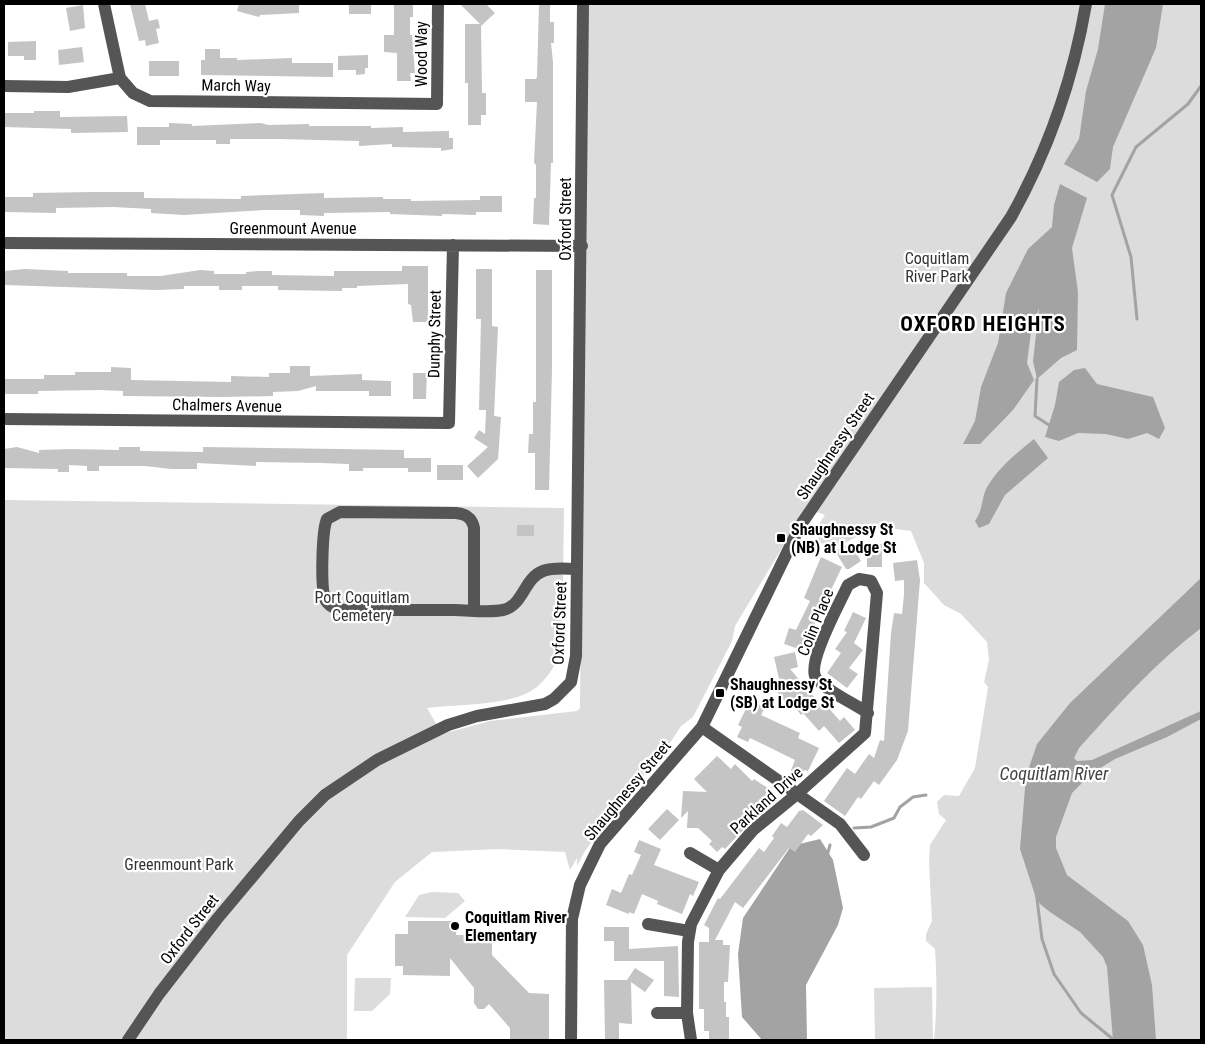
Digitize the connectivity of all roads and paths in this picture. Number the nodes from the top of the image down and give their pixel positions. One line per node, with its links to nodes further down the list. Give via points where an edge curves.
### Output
1 (104, 4): 5 (street)
2 (438, 4): 7 (street, Wood Way)
3 (583, 4): 10 (street, Oxford Street)
4 (1086, 4): 17 (street, Shaughnessy Street, via 1060,112 1029,184 982,262 800,526)
5 (120, 78): 6 (street, via 68,87); 7 (street, March Way, via 133,93 150,101)
6 (4, 86)
7 (437, 104)
8 (4, 243): 9 (street, Greenmount Avenue)
9 (452, 245): 10 (street, Greenmount Avenue); 12 (street, Dunphy Street)
10 (582, 246): 13 (street, Oxford Street)
11 (4, 419): 12 (street, Chalmers Avenue)
12 (449, 423)
13 (577, 569): 15 (street, via 543,571 530,580 510,608); 26 (street, Oxford Street, via 576,662 573,677 565,690 545,704 477,716 431,732 358,771 325,795 299,821 218,918)
14 (877, 593): 16 (street, Parkland Drive); 16 (street, Colin Place, via 872,581 859,579 848,586 814,665 814,674 820,682)
15 (474, 610): 15 (street, via 347,610 331,606 324,596 327,519 340,512 466,515 474,528)
16 (868, 713): 18 (street, Parkland Drive, via 863,736)
17 (702, 727): 18 (street); 27 (street, Shaughnessy Street, via 600,844 580,884 572,919)
18 (797, 794): 20 (street, via 840,824); 21 (street, Parkland Drive, via 753,830)
19 (690, 853): 21 (street)
20 (864, 855)
21 (719, 870): 23 (street, Parkland Drive)
22 (648, 924): 23 (street)
23 (690, 932): 25 (street, Parkland Drive)
24 (657, 1013): 25 (street)
25 (687, 1013): 28 (street, Parkland Drive)
26 (128, 1040)
27 (571, 1040)
28 (691, 1040)

